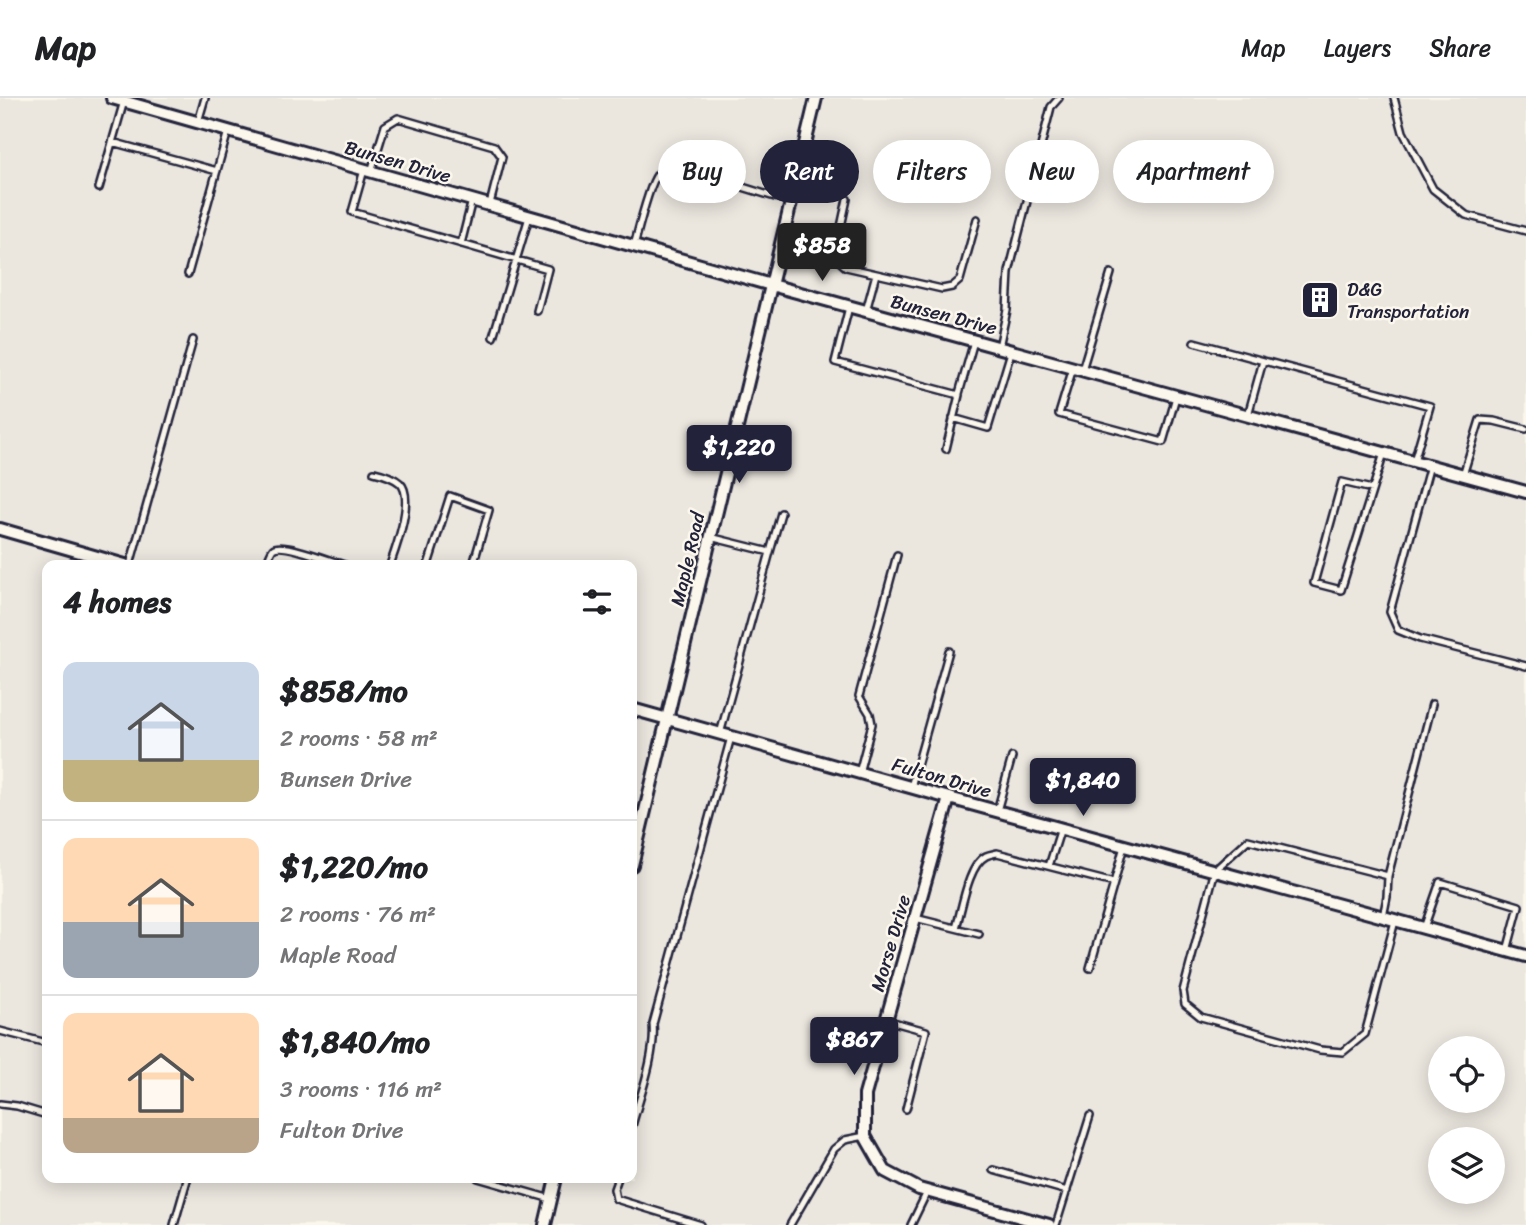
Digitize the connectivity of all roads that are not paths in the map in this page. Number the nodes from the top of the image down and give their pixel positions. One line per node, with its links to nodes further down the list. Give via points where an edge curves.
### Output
1 (111, 98): 6 (street, Bunsen Drive)
2 (205, 98): 7 (lane)
3 (816, 98): 9 (street, Maple Road)
4 (1059, 98): 36 (lane, via 1051,107 1009,272)
5 (1394, 98): 21 (lane, via 1402,132 1433,189 1466,215)
6 (124, 102): 7 (street, Bunsen Drive); 10 (lane)
7 (198, 123): 8 (street, Bunsen Drive)
8 (228, 131): 11 (lane); 12 (street, Bunsen Drive)
9 (806, 140)
10 (112, 142): 11 (lane); 13 (lane)
11 (217, 171): 26 (lane)
12 (368, 171): 15 (street, Bunsen Drive); 18 (lane, via 385,126 398,118 494,146 502,157); 22 (lane, via 352,212)
13 (99, 188)
14 (760, 192): 23 (lane, via 678,167 665,169 652,187)
15 (472, 201): 18 (street, Bunsen Drive); 22 (lane)
16 (791, 203): 28 (street, Maple Road)
17 (846, 203): 27 (lane, via 838,260 846,267)
18 (490, 205): 19 (street, Bunsen Drive)
19 (529, 217): 23 (street, Bunsen Drive); 24 (lane)
20 (977, 219): 27 (lane, via 960,280 952,287 942,289)
21 (1526, 231)
22 (461, 244): 24 (lane)
23 (634, 246): 28 (street, Bunsen Drive)
24 (515, 259): 30 (lane, via 548,270); 32 (lane)
25 (1111, 273): 39 (lane)
26 (188, 274)
27 (876, 274): 31 (lane)
28 (771, 285): 29 (street, Bunsen Drive); 55 (street, Maple Road)
29 (849, 307): 31 (street, Bunsen Drive); 41 (lane, via 835,362)
30 (537, 311)
31 (866, 311): 34 (street, Bunsen Drive)
32 (493, 337)
33 (193, 340): 59 (lane)
34 (974, 341): 36 (street, Bunsen Drive); 41 (lane)
35 (1194, 342): 38 (lane)
36 (999, 348): 37 (street, Bunsen Drive)
37 (1011, 351): 39 (street, Bunsen Drive); 43 (lane, via 988,428)
38 (1262, 361): 42 (lane); 47 (lane, via 1430,406)
39 (1077, 369): 40 (street, Bunsen Drive); 40 (lane, via 1059,414 1163,442)
40 (1176, 396): 42 (street, Bunsen Drive)
41 (958, 397): 43 (lane)
42 (1248, 415): 46 (street, Bunsen Drive)
43 (953, 418): 45 (lane)
44 (1526, 429): 50 (lane, via 1480,420)
45 (946, 449)
46 (1384, 453): 47 (street, Bunsen Drive); 51 (lane)
47 (1414, 461): 48 (street, Bunsen Drive)
48 (1430, 465): 50 (street, Bunsen Drive); 66 (lane, via 1390,612 1398,630)
49 (374, 472): 62 (lane, via 401,484 406,493)
50 (1463, 475): 52 (street, Bunsen Drive)
51 (1372, 489): 51 (lane, via 1342,482 1314,583 1341,590)
52 (1526, 492)
53 (781, 513): 56 (lane)
54 (0, 529): 58 (street)
55 (710, 537): 56 (lane); 69 (street, Maple Road)
56 (770, 552): 70 (lane)
57 (897, 555): 72 (lane, via 859,696 872,724)
58 (110, 560)
59 (129, 560)
60 (269, 560): 61 (lane, via 279,547)
61 (329, 560)
62 (391, 560)
63 (430, 560): 64 (lane, via 450,496 489,510)
64 (474, 560)
65 (949, 651): 73 (lane)
66 (1526, 666)
67 (1432, 704): 81 (lane)
68 (637, 710): 69 (street, Fulton Drive)
69 (667, 719): 70 (street, Fulton Drive); 77 (street, Maple Road)
70 (726, 735): 72 (street, Fulton Drive); 96 (lane, via 653,1024 652,1052)
71 (1012, 757): 75 (lane)
72 (859, 773): 73 (street, Fulton Drive)
73 (911, 787): 74 (street, Fulton Drive)
74 (949, 798): 75 (street, Fulton Drive); 84 (street, Morse Drive)
75 (997, 811): 76 (street, Fulton Drive)
76 (1060, 828): 78 (street, Fulton Drive); 79 (lane)
77 (637, 844)
78 (1124, 846): 80 (street, Fulton Drive); 82 (lane)
79 (1049, 866): 82 (lane); 86 (lane, via 997,853 985,856 972,872)
80 (1215, 870): 81 (lane, via 1248,840); 83 (street, Fulton Drive); 85 (lane, via 1183,991 1185,1004 1214,1021 1343,1052 1365,1034)
81 (1388, 876): 83 (lane)
82 (1114, 883): 91 (lane)
83 (1383, 917): 85 (street, Fulton Drive)
84 (915, 918): 86 (lane); 92 (street, Morse Drive)
85 (1396, 920): 87 (street, Fulton Drive)
86 (956, 928): 88 (lane)
87 (1424, 928): 89 (street, Fulton Drive); 89 (lane, via 1440,882 1520,906)
88 (979, 934)
89 (1507, 951): 90 (street, Fulton Drive)
90 (1526, 956)
91 (1090, 968)
92 (886, 1020): 97 (lane, via 926,1031); 100 (street, Morse Drive, via 865,1095)
93 (0, 1031): 94 (lane)
94 (42, 1042)
95 (0, 1104): 98 (lane)
96 (637, 1108)
97 (906, 1109)
98 (42, 1114)
99 (1090, 1116): 106 (lane)
100 (865, 1136): 107 (street, via 886,1171); 112 (lane, via 845,1140 834,1149)
101 (993, 1170): 106 (lane)
102 (186, 1183): 109 (lane)
103 (495, 1183): 108 (lane)
104 (555, 1183): 108 (street)
105 (616, 1183): 111 (lane, via 616,1199)
106 (1067, 1191): 115 (lane)
107 (927, 1192): 113 (lane); 114 (street)
108 (551, 1199): 110 (street)
109 (174, 1225)
110 (545, 1225)
111 (701, 1225)
112 (790, 1225)
113 (911, 1225)
114 (1049, 1225)
115 (1056, 1225)

